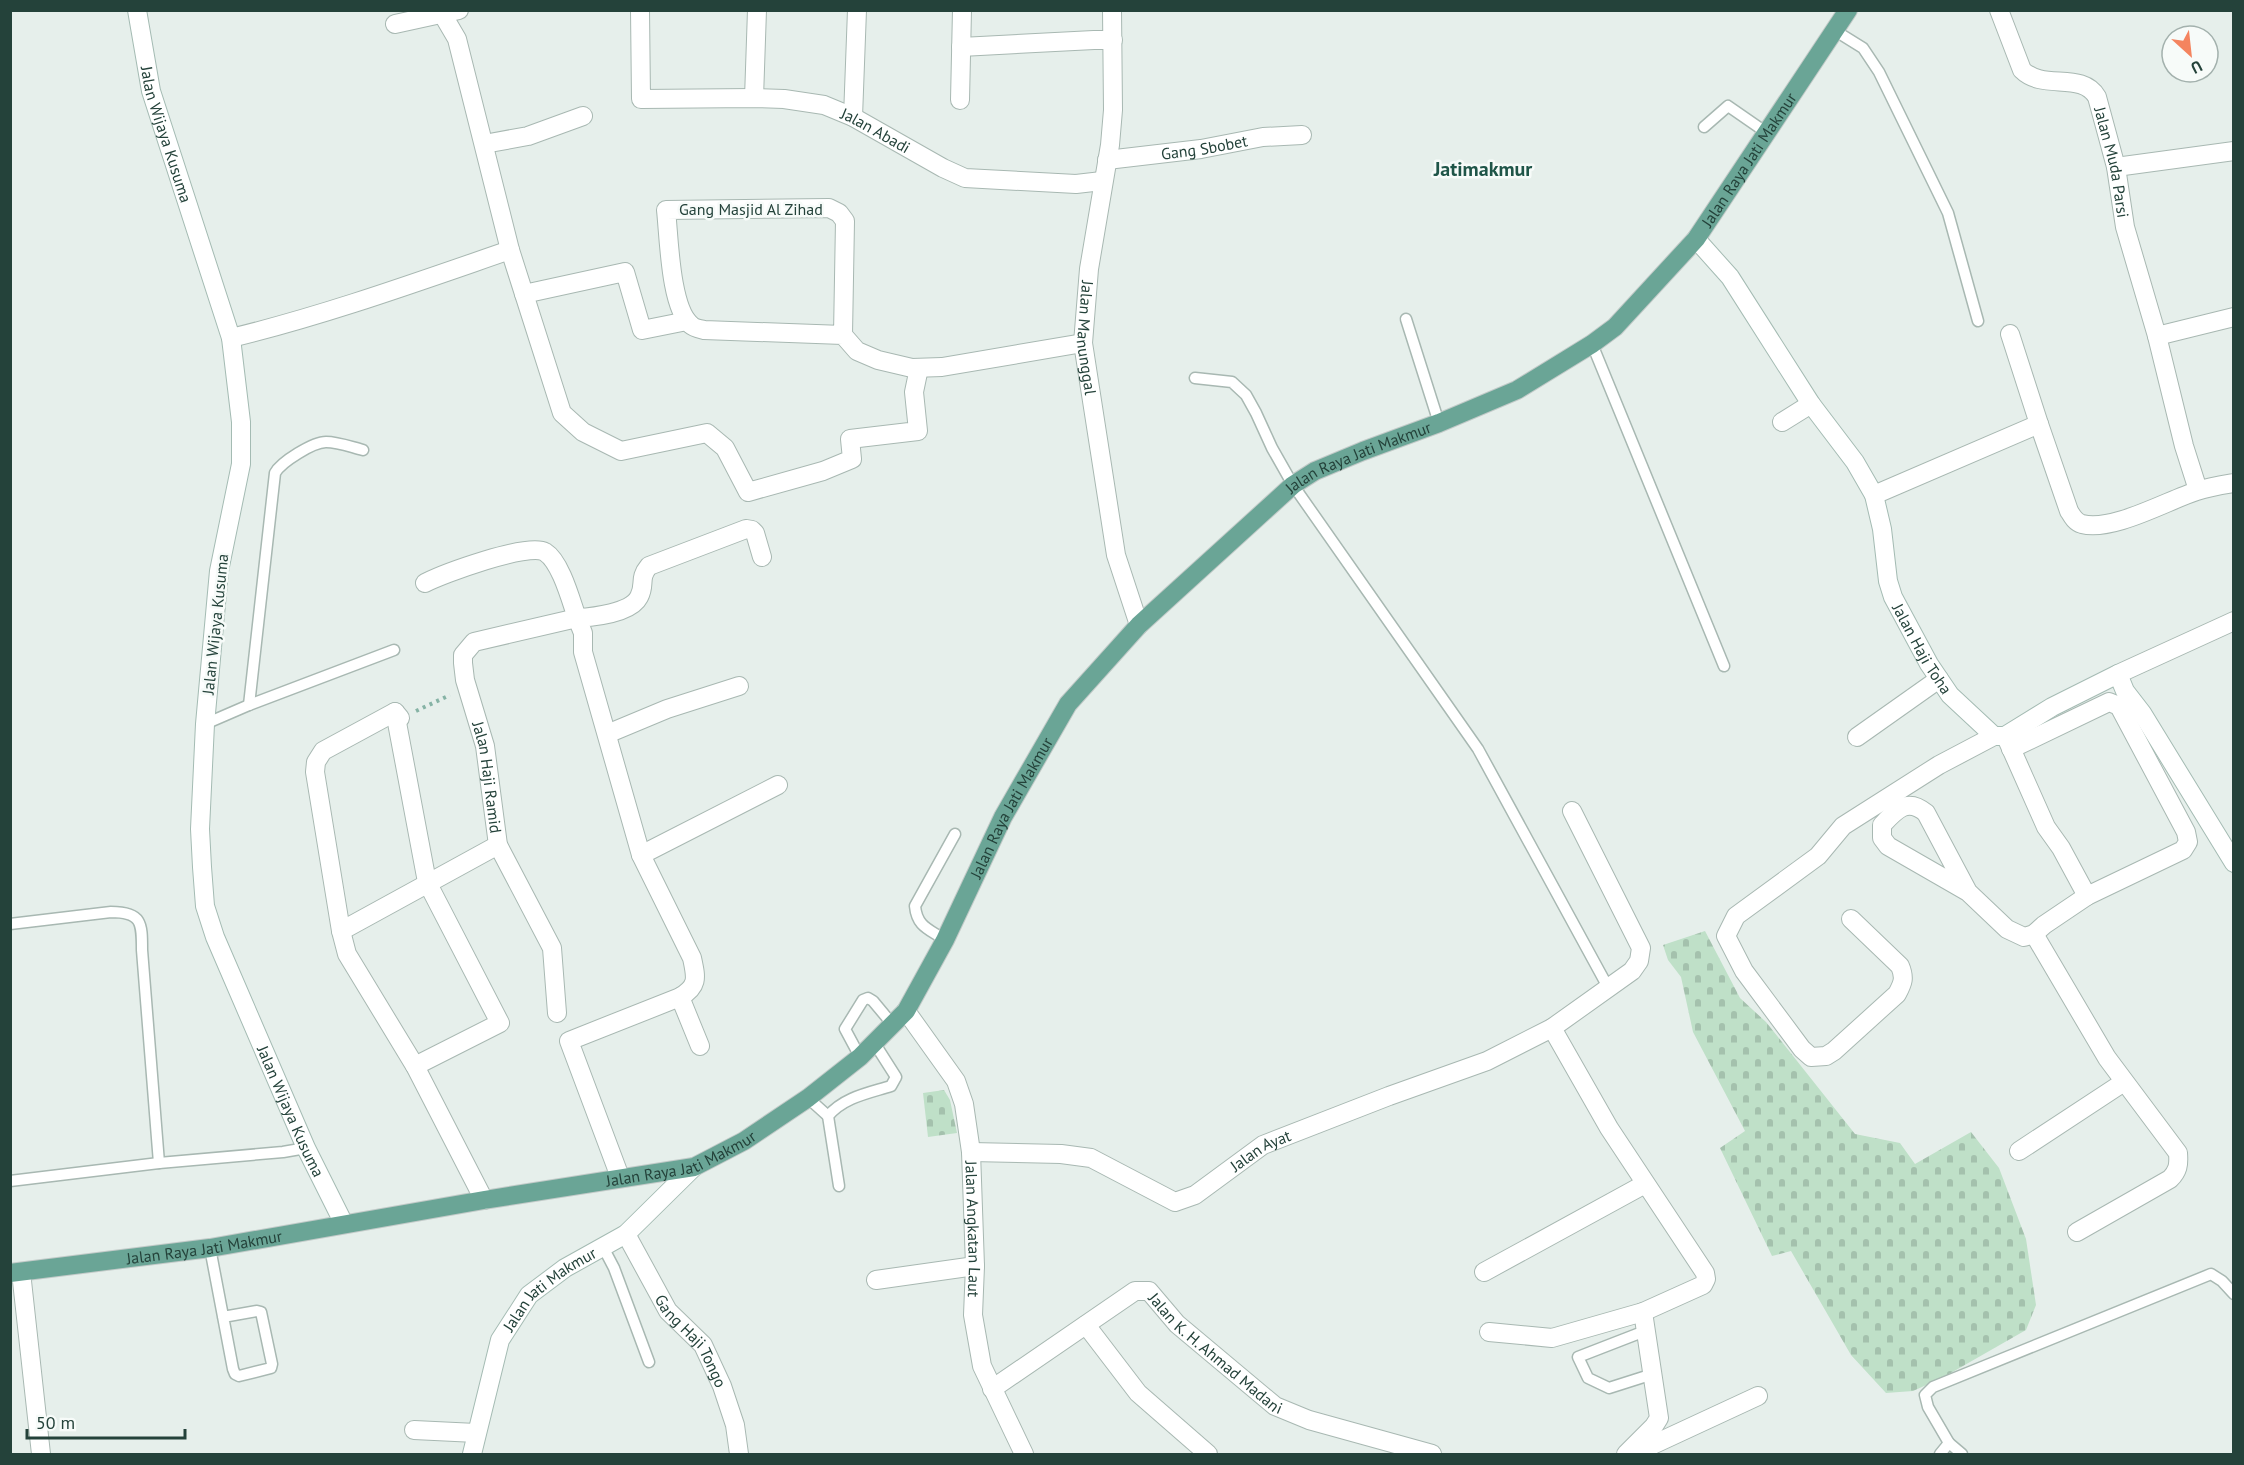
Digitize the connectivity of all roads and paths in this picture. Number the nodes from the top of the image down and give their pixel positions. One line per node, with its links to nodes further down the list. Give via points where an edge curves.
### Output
1 (137, 10): 36 (street, Jalan Wijaya Kusuma, via 151,91)
2 (640, 10): 14 (street, Jalan Abadi, via 642,99)
3 (757, 10): 14 (street)
4 (857, 10): 17 (street)
5 (962, 10): 13 (street)
6 (1113, 10): 12 (street, Jalan Manunggal)
7 (1848, 10): 11 (main road, Jalan Raya Jati Makmur)
8 (1999, 10): 24 (street, Jalan Muda Parsi, via 2022,70 2029,77 2091,88 2097,97)
9 (447, 11): 10 (street); 21 (street)
10 (395, 24)
11 (1834, 30): 19 (main road, Jalan Raya Jati Makmur); 32 (lane, via 1863,48 1879,72 1948,213)
12 (1113, 40): 13 (street); 23 (street, Jalan Manunggal, via 1113,110)
13 (961, 47): 15 (street)
14 (754, 98): 17 (street, Jalan Abadi, via 824,105)
15 (960, 100)
16 (583, 116): 21 (street, via 528,136)
17 (853, 117): 25 (street, Jalan Abadi, via 965,178 1076,184)
18 (1704, 127): 19 (lane, via 1728,106)
19 (1767, 133): 26 (main road, Jalan Raya Jati Makmur)
20 (1302, 135): 23 (street, Gang Sbobet)
21 (484, 144): 27 (street)
22 (2234, 151): 24 (street)
23 (1107, 160): 25 (street, Jalan Manunggal)
24 (2116, 167): 35 (street, Jalan Muda Parsi, via 2125,226)
25 (1102, 181): 37 (street, Jalan Manunggal)
26 (1696, 239): 38 (main road, Jalan Raya Jati Makmur, via 1615,327); 41 (street, Jalan Haji Toha, via 1731,277)
27 (510, 250): 28 (street); 36 (street, via 291,324)
28 (524, 294): 31 (street, via 625,272 642,330); 39 (street, via 562,413 584,432 621,451 707,433 725,448 748,492 852,459 850,439 918,431 914,392)
29 (2234, 317): 35 (street)
30 (1406, 319): 43 (lane)
31 (687, 321): 34 (street, via 704,330); 34 (street, Gang Masjid Al Zihad, via 672,278 666,210 829,208 845,222)
32 (1978, 321)
33 (2010, 334): 44 (street)
34 (843, 335): 39 (street, via 856,351)
35 (2157, 336): 48 (street, Jalan Muda Parsi)
36 (231, 338): 63 (street, Jalan Wijaya Kusuma, via 241,422 241,464 219,571)
37 (1083, 343): 39 (street); 54 (street, Jalan Manunggal, via 1116,555)
38 (1592, 344): 43 (main road, Jalan Raya Jati Makmur, via 1517,390); 56 (lane)
39 (919, 368)
40 (1196, 378): 47 (lane, via 1232,382 1246,395)
41 (1811, 404): 42 (street); 49 (street, Jalan Haji Toha, via 1855,462)
42 (1782, 422)
43 (1438, 423): 47 (main road, Jalan Raya Jati Makmur, via 1316,471)
44 (2039, 424): 48 (street, via 2067,506 2079,523 2112,522 2156,509); 49 (street)
45 (363, 450): 61 (lane, via 325,442 313,445 279,466 275,473)
46 (2233, 483): 48 (street)
47 (1293, 485): 54 (main road, Jalan Raya Jati Makmur); 81 (lane, via 1478,749)
48 (2198, 490)
49 (1874, 495): 58 (street, Jalan Haji Toha, via 1893,597)
50 (762, 557): 52 (street, Jalan Haji Ramid, via 755,533 746,529 649,566 642,574 639,599 623,610)
51 (425, 583): 52 (street, via 511,552 536,549 556,563)
52 (577, 618): 60 (street, Jalan Haji Ramid, via 474,642 463,655); 64 (street)
53 (2234, 621): 57 (street)
54 (1139, 625): 80 (main road, Jalan Raya Jati Makmur, via 1068,704 1003,817)
55 (394, 650): 61 (lane)
56 (1724, 666)
57 (2118, 674): 66 (street, via 2052,707); 72 (street, via 2125,691)
58 (1939, 679): 65 (street); 66 (street, Jalan Haji Toha, via 1950,695)
59 (739, 686): 64 (street)
60 (467, 687): 62 (path); 70 (street, Jalan Haji Ramid, via 485,746)
61 (249, 705): 63 (lane)
62 (398, 715): 73 (street); 78 (street, via 323,751 316,762)
63 (205, 724): 94 (street, Jalan Wijaya Kusuma, via 200,829 205,906)
64 (607, 734): 71 (street)
65 (1857, 737)
66 (2003, 740): 75 (street, via 2046,827); 75 (street, via 2109,702 2119,706 2188,842 2183,850); 76 (street, via 1939,765 1844,825 1818,856 1736,916 1729,927 1726,936 1744,971 1811,1057 1826,1056 1897,994 1904,982 1900,966)
67 (778, 785): 71 (street)
68 (1572, 811): 81 (street, Jalan Ayat, via 1641,948 1640,961)
69 (955, 834): 80 (lane, via 915,906 920,923)
70 (498, 845): 73 (street); 84 (street, Jalan Haji Ramid, via 552,948)
71 (641, 855): 82 (street, via 692,958 694,986)
72 (2232, 858)
73 (427, 882): 78 (street); 90 (street, via 500,1023)
74 (1968, 892): 74 (street, via 1926,813 1919,807 1906,805 1882,825 1882,838 1888,846); 79 (street, via 2007,929 2024,937)
75 (2087, 896): 79 (street)
76 (1851, 919)
77 (10, 924): 97 (lane, via 111,912 126,912 136,918 142,930)
78 (341, 931): 90 (street, via 347,954)
79 (2034, 934): 91 (street)
80 (945, 940): 83 (main road, Jalan Raya Jati Makmur)
81 (1609, 989): 86 (street, Jalan Ayat)
82 (680, 997): 88 (street); 99 (street, via 569,1041)
83 (906, 1011): 85 (main road, Jalan Raya Jati Makmur); 96 (street, Jalan Angkatan Laut, via 956,1082 964,1104)
84 (557, 1013)
85 (893, 1025): 87 (main road, Jalan Raya Jati Makmur); 89 (lane, via 873,1000 863,1000 845,1029)
86 (1552, 1028): 96 (street, Jalan Ayat, via 1487,1061 1263,1145 1195,1194 1175,1202 1091,1158); 101 (street)
87 (874, 1044): 89 (main road, Jalan Raya Jati Makmur); 93 (lane, via 896,1077 891,1086 848,1100)
88 (700, 1046)
89 (860, 1057): 92 (main road, Jalan Raya Jati Makmur)
90 (415, 1066): 103 (street)
91 (2124, 1082): 95 (street); 105 (street, via 2178,1153 2177,1172 2133,1202)
92 (808, 1098): 93 (lane); 98 (main road, Jalan Raya Jati Makmur, via 744,1141)
93 (828, 1116): 102 (lane)
94 (306, 1148): 97 (lane); 104 (street, Jalan Wijaya Kusuma)
95 (2019, 1151)
96 (971, 1152): 109 (street, Jalan Angkatan Laut)
97 (159, 1164): 100 (lane)
98 (694, 1167): 99 (main road, Jalan Raya Jati Makmur); 106 (street, Jalan Jati Makmur)
99 (620, 1178): 103 (main road, Jalan Raya Jati Makmur)
100 (10, 1181)
101 (1645, 1184): 110 (street); 114 (street, via 1706,1279 1703,1285)
102 (839, 1186)
103 (484, 1200): 104 (main road, Jalan Raya Jati Makmur)
104 (344, 1224): 108 (main road, Jalan Raya Jati Makmur)
105 (2077, 1232)
106 (626, 1234): 107 (street, Jalan Jati Makmur); 128 (street, Gang Haji Tongo, via 668,1311 703,1345 735,1425)
107 (603, 1247): 119 (lane); 124 (street, Jalan Jati Makmur, via 565,1268 529,1295 517,1311 500,1340)
108 (210, 1248): 111 (main road, Jalan Raya Jati Makmur); 115 (lane)
109 (975, 1266): 112 (street); 121 (street, Jalan Angkatan Laut, via 973,1315 982,1366)
110 (1484, 1272)
111 (16, 1273): 126 (street)
112 (876, 1280)
113 (2234, 1294): 125 (lane, via 2211,1274 1933,1387 1925,1395 1928,1407)
114 (1643, 1312): 117 (street); 118 (street, via 1552,1338)
115 (223, 1317): 115 (lane, via 261,1312 271,1368 235,1374)
116 (1086, 1325): 121 (street, Jalan K. H. Ahmad Madani); 130 (street, via 1138,1393); 131 (street, Jalan K. H. Ahmad Madani, via 1135,1291 1149,1291 1177,1324 1275,1406 1309,1420)
117 (1646, 1331): 120 (street); 120 (lane, via 1578,1357 1588,1378 1609,1388)
118 (1489, 1332)
119 (649, 1362)
120 (1653, 1374): 132 (street, via 1659,1418)
121 (992, 1389): 129 (street, Jalan Angkatan Laut)
122 (1758, 1396): 133 (street)
123 (414, 1430): 124 (street)
124 (476, 1432): 127 (street, Jalan Jati Makmur)
125 (1949, 1443): 134 (lane); 135 (lane)
126 (41, 1455)
127 (472, 1455)
128 (739, 1455)
129 (1024, 1455)
130 (1208, 1455)
131 (1432, 1455)
132 (1626, 1455)
133 (1633, 1455)
134 (1940, 1455)
135 (1962, 1455)

